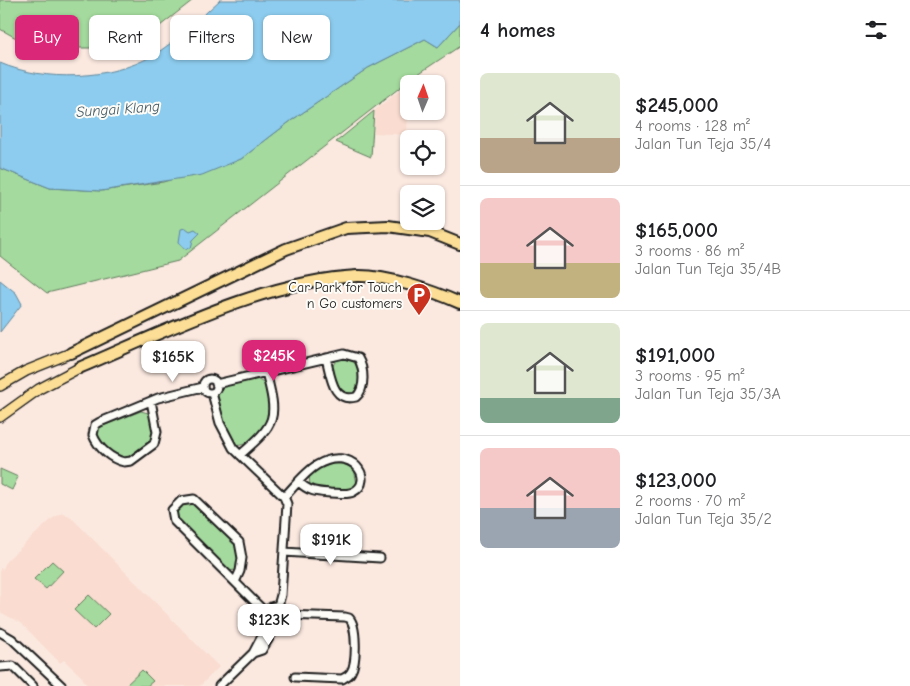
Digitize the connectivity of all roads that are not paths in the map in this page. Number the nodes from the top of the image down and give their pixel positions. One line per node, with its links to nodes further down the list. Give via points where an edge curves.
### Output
1 (460, 244): 3 (highway, via 430,232 388,226 346,228 286,249)
2 (460, 303): 5 (highway, via 427,290 359,276 317,282 208,314)
3 (71, 353): 8 (main road, via 26,371)
4 (326, 358): 4 (street, via 344,354 358,358 362,365 362,388 356,397 348,399 334,389); 6 (street)
5 (79, 368): 12 (main road, via 39,389)
6 (266, 372): 7 (street); 13 (street, via 274,401 273,421)
7 (216, 384): 9 (street, via 209,380); 10 (street)
8 (0, 386)
9 (203, 387): 10 (street, via 206,392); 11 (street)
10 (212, 392): 13 (street, via 225,436)
11 (151, 401): 11 (street, via 95,425 93,435 97,444 124,462 131,461 154,444 156,432)
12 (0, 417)
13 (240, 455): 15 (street)
14 (299, 482): 14 (street, via 315,465 334,459 351,461 359,466 362,474 358,488 352,493 312,492); 15 (street)
15 (284, 497): 16 (street, via 287,504)
16 (284, 552): 17 (street); 19 (street)
17 (380, 558)
18 (235, 582): 18 (street, via 174,521 172,510 181,501 187,498 198,501 239,542 242,558); 20 (street)
19 (278, 606): 20 (street); 21 (street)
20 (267, 610): 22 (street, via 266,616)
21 (283, 615): 22 (street, via 281,620); 26 (street, via 345,617 350,618 355,626 354,665 348,676 342,679)
22 (271, 623): 24 (street); 24 (street, via 275,628 262,650)
23 (0, 632): 29 (street, via 12,639)
24 (253, 653): 27 (street)
25 (0, 667): 28 (street, via 12,666)
26 (295, 677)
27 (222, 685)
28 (34, 686)
29 (62, 686)

